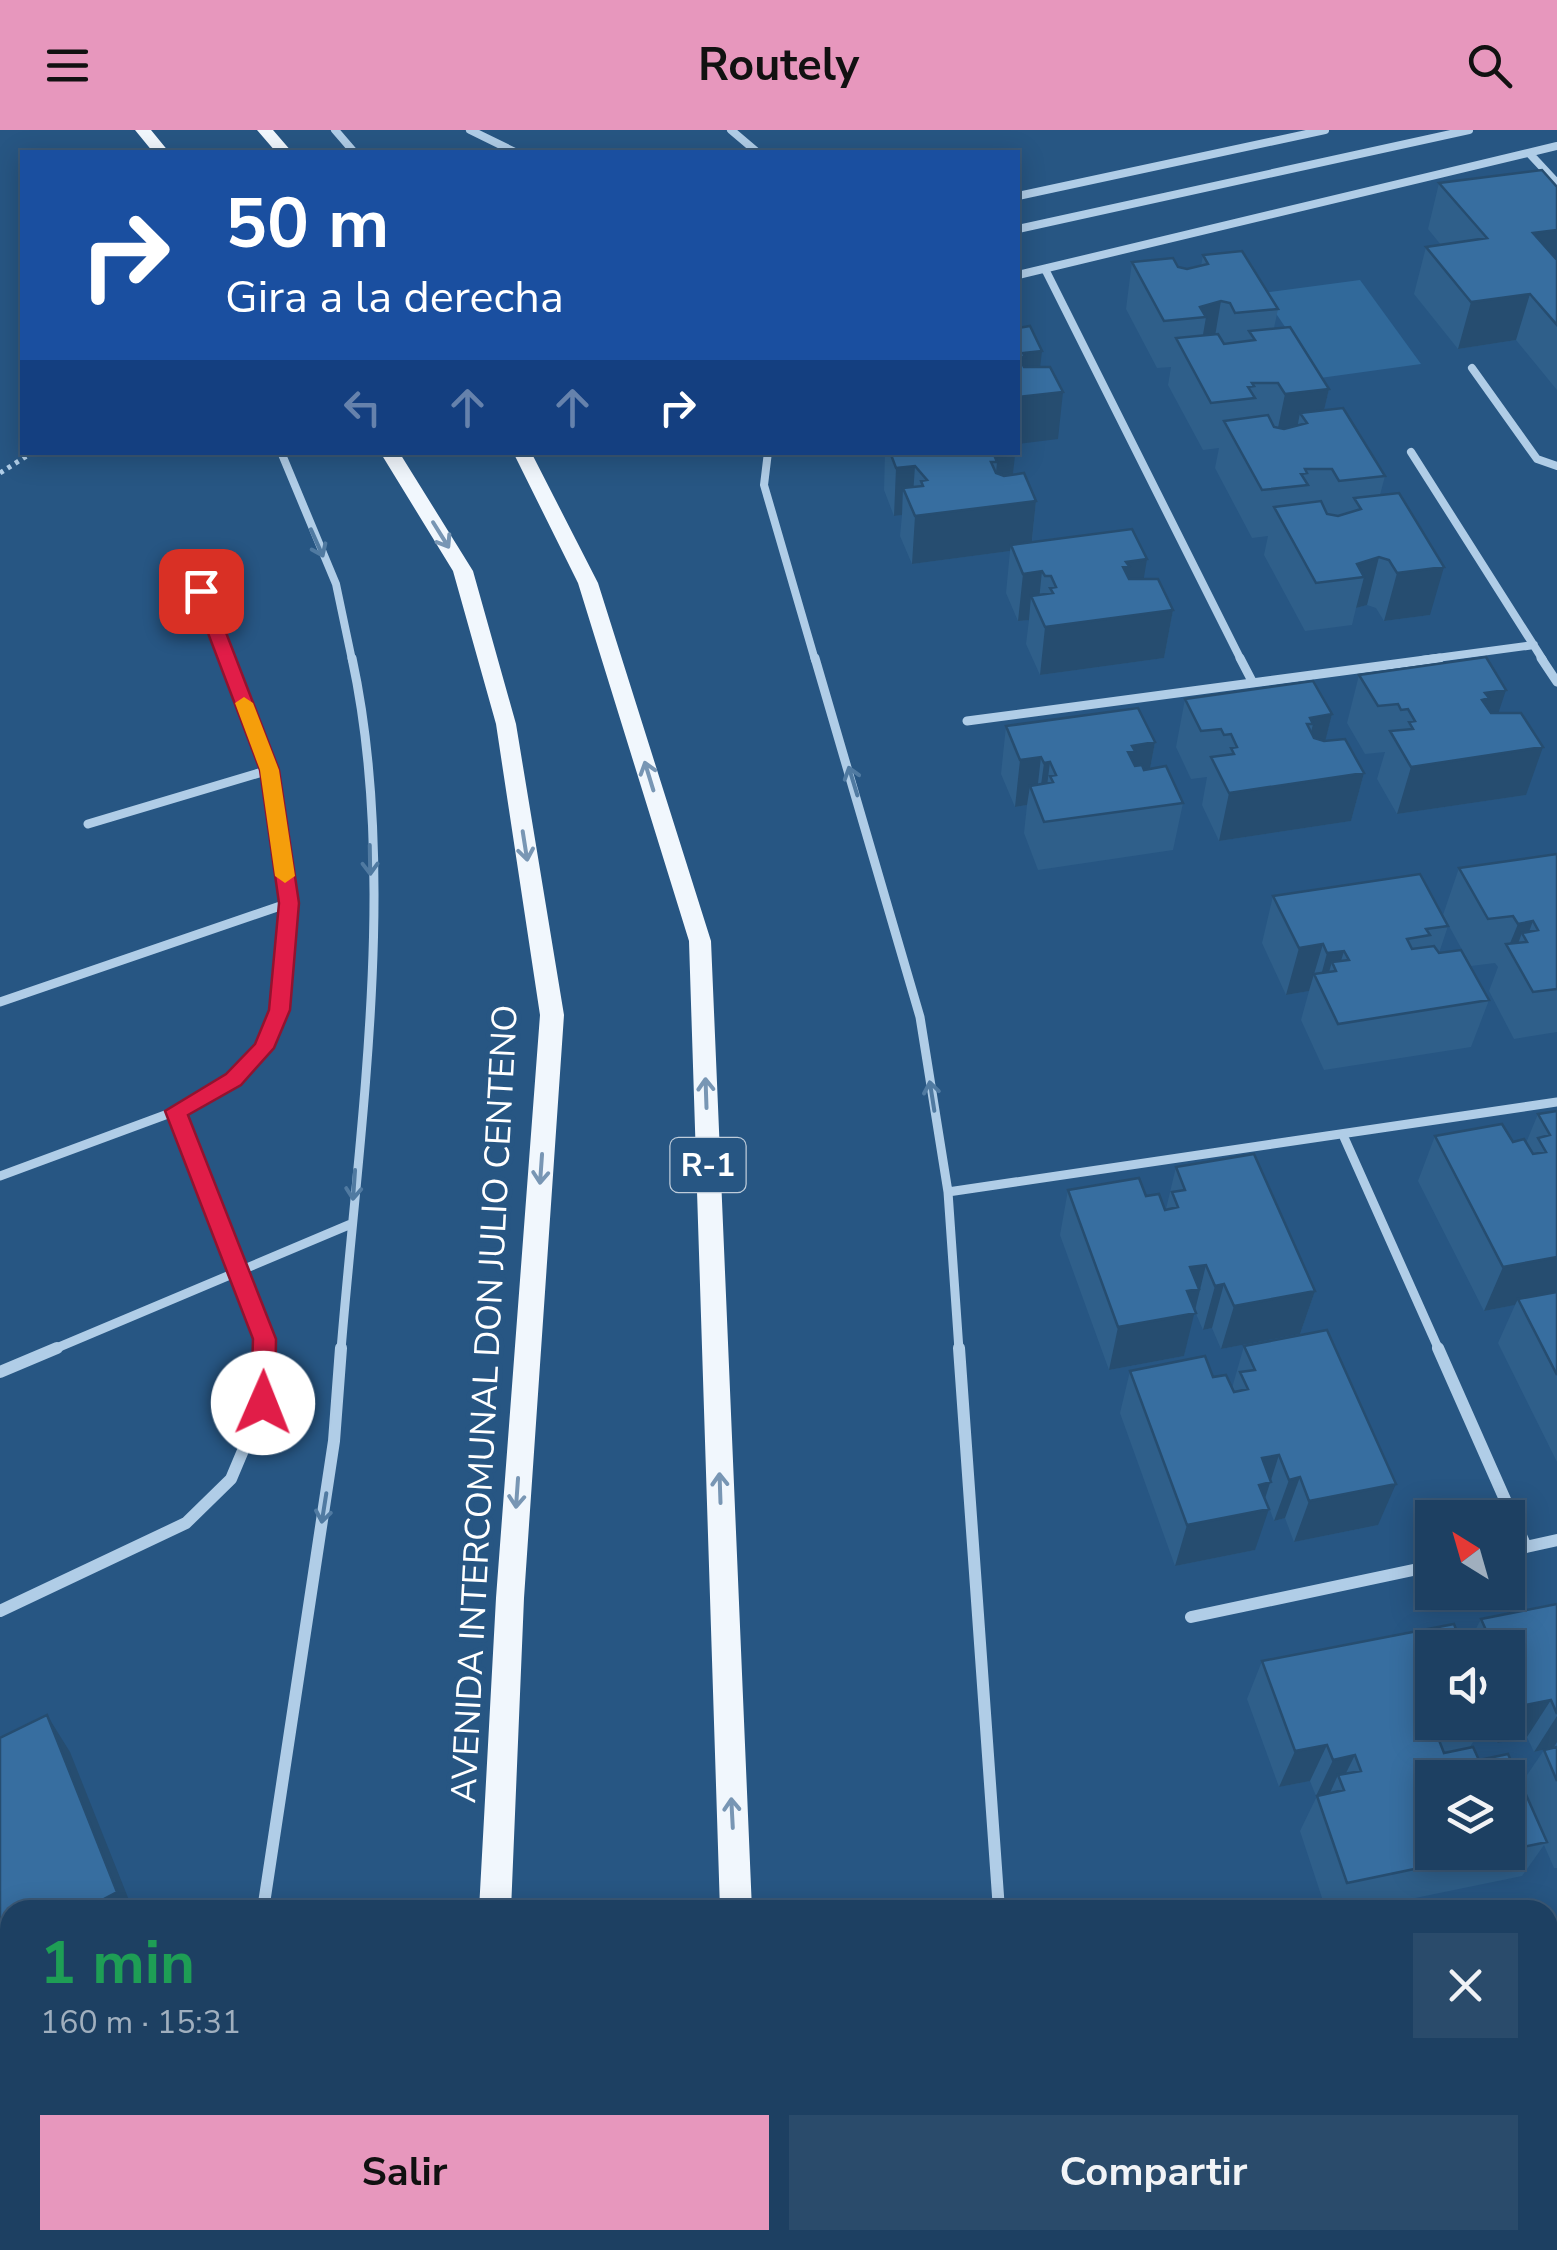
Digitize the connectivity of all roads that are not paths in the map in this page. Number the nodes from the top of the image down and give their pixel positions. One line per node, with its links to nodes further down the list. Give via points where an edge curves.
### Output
1 (143, 130): 9 (main road)
2 (264, 130): 10 (main road)
3 (334, 130): 11 (street)
4 (470, 130): 12 (street)
5 (731, 130): 13 (street)
6 (1325, 130): 16 (street)
7 (1468, 130): 17 (street)
8 (1557, 146): 14 (street)
9 (159, 150)
10 (282, 150)
11 (352, 150)
12 (511, 150)
13 (754, 150)
14 (1529, 153): 15 (street); 18 (street)
15 (1557, 183)
16 (1020, 196)
17 (1020, 229)
18 (1045, 269): 19 (street); 30 (street)
19 (1020, 275)
20 (1472, 368): 26 (street, via 1537,459)
21 (1411, 452): 28 (street)
22 (282, 455): 41 (street, one-way to 41, via 336,584 367,727 372,945)
23 (391, 455): 50 (main road, AVENIDA INTERCOMUNAL DON JULIO CENTENO, one-way to 50, via 463,571 506,724 552,1014)
24 (524, 455): 51 (main road, R-1, one-way to 24, via 700,941 588,582)
25 (768, 455): 40 (street, one-way to 25, via 920,1017 778,544 764,484)
26 (1557, 466)
27 (201, 591): 32 (street)
28 (1534, 645): 29 (street); 30 (street)
29 (1557, 682)
30 (1253, 683): 31 (street)
31 (968, 721)
32 (269, 770): 33 (street); 34 (street)
33 (88, 824)
34 (289, 903): 35 (street); 37 (street, via 280,1010 264,1048 234,1080)
35 (0, 1002)
36 (1557, 1102): 38 (street)
37 (176, 1111): 39 (street); 42 (street)
38 (1343, 1135): 40 (street); 45 (street)
39 (0, 1176)
40 (948, 1192): 52 (street)
41 (351, 1224): 42 (street); 49 (street, one-way to 49, via 334,1441)
42 (240, 1269): 43 (street); 47 (street, via 264,1339 263,1403 231,1480 186,1523)
43 (0, 1372)
44 (1557, 1540): 45 (street)
45 (1526, 1547)
46 (1415, 1570): 48 (street)
47 (0, 1611)
48 (1192, 1618)
49 (265, 1900)
50 (495, 1900)
51 (736, 1900)
52 (997, 1900)

